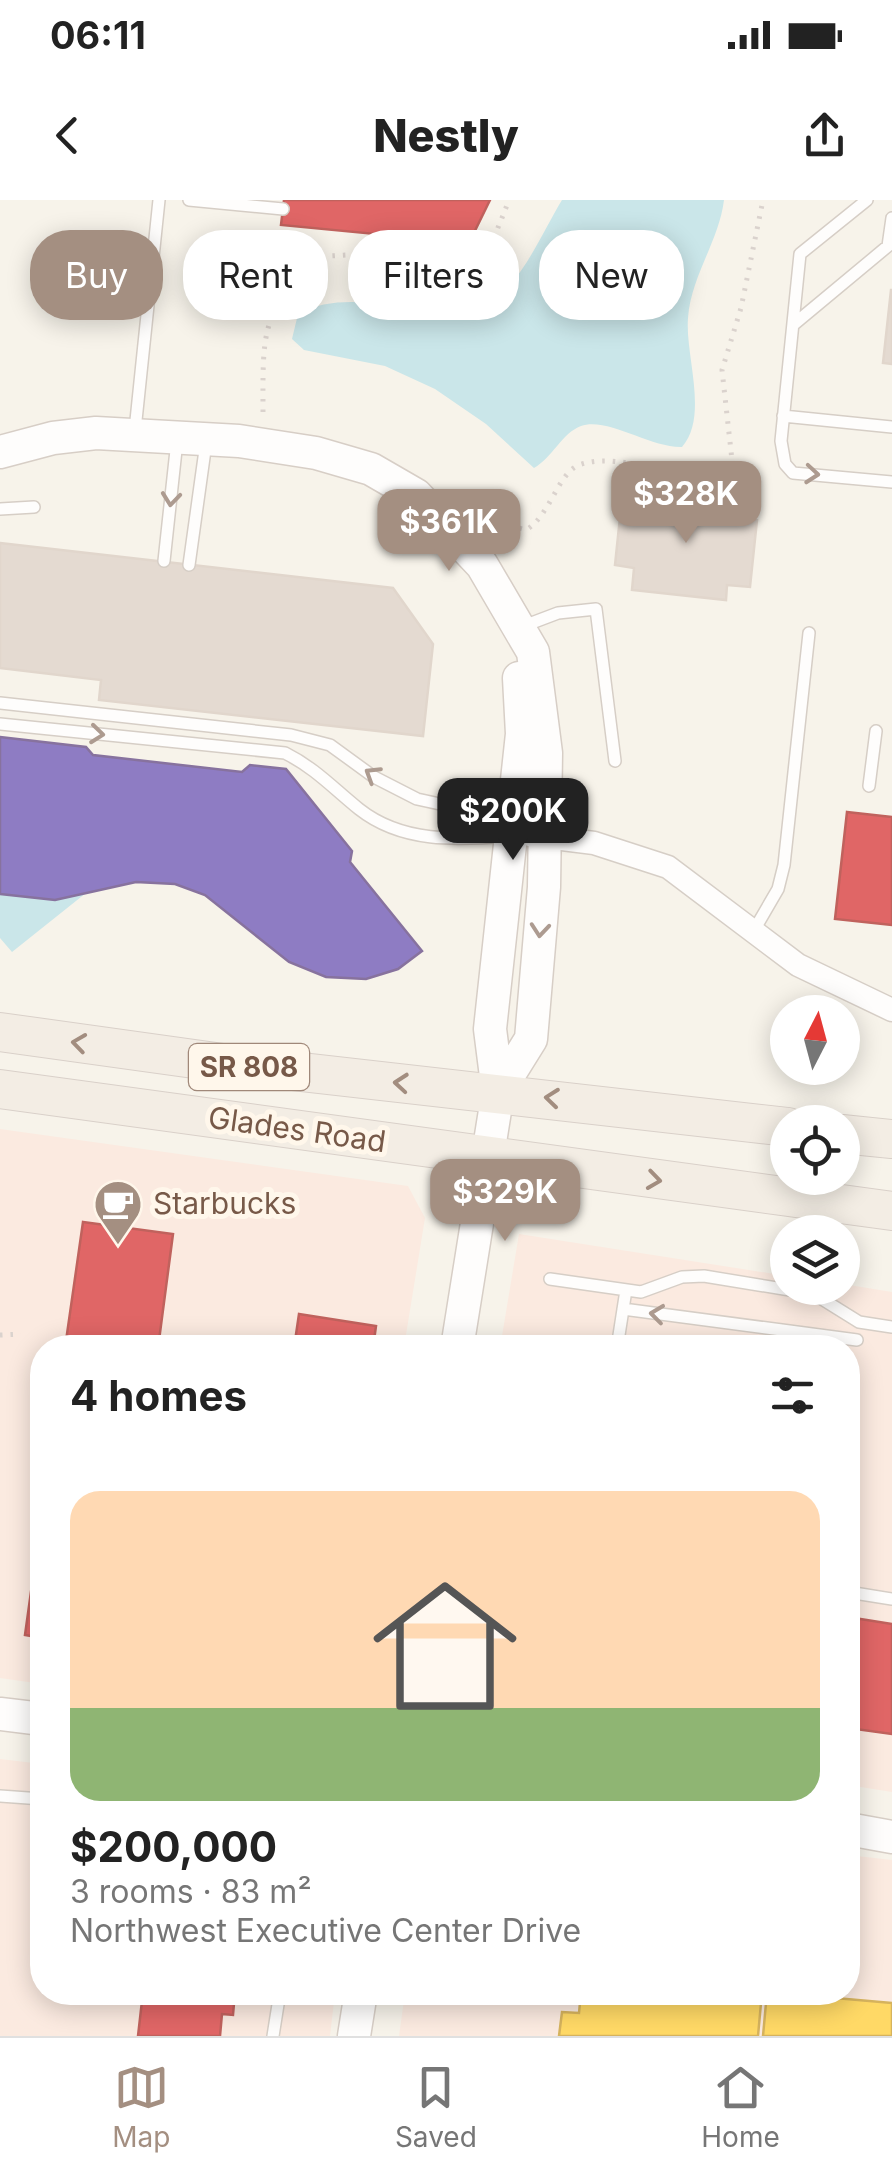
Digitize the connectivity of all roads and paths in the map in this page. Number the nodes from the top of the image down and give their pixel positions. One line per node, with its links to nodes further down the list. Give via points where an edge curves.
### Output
1 (159, 200): 12 (lane)
2 (189, 200): 6 (lane)
3 (509, 200): 9 (path, via 493,242 465,278 435,288 346,255 312,257 263,332)
4 (763, 200): 18 (path, via 722,370 733,469 676,473 604,462 577,466 526,530)
5 (868, 200): 8 (lane, via 800,254)
6 (283, 209)
7 (892, 218): 8 (lane, via 888,246)
8 (793, 324): 10 (lane)
9 (263, 412)
10 (783, 416): 11 (lane); 15 (lane, one-way to 15, via 785,464 793,472)
11 (892, 427)
12 (135, 435): 13 (street); 14 (street, via 68,435)
13 (192, 438): 19 (lane, one-way to 19); 20 (lane); 21 (street, via 316,453 395,481 434,510 470,550)
14 (0, 452)
15 (892, 482)
16 (34, 507): 17 (lane)
17 (0, 509)
18 (478, 517)
19 (164, 562)
20 (189, 564)
21 (517, 629): 26 (lane, via 596,608); 28 (street, via 533,652 541,688)
22 (809, 632): 29 (lane, via 784,865)
23 (0, 703): 28 (lane, one-way to 23, via 472,811 417,799 330,745)
24 (0, 724): 28 (lane, one-way to 28, via 285,753 317,769 361,810 391,827 450,842)
25 (876, 730): 27 (lane)
26 (615, 761)
27 (869, 786)
28 (523, 834): 29 (street, via 594,843 651,860); 33 (street, one-way to 33, via 490,1029)
29 (753, 932): 30 (street, via 830,984)
30 (892, 1010)
31 (0, 1032): 33 (main road, Glades Road / SR 808, one-way to 31)
32 (0, 1089): 37 (main road, Glades Road / SR 808)
33 (498, 1092): 34 (main road, Glades Road / SR 808, one-way to 33); 37 (street)
34 (770, 1126)
35 (860, 1136): 36 (main road)
36 (892, 1139)
37 (488, 1156): 38 (main road, Glades Road / SR 808, one-way to 38); 45 (street)
38 (892, 1211)
39 (550, 1279): 40 (lane)
40 (626, 1290): 41 (lane); 42 (lane, via 704,1276 814,1294 859,1322)
41 (623, 1309): 46 (lane); 47 (lane, one-way to 41)
42 (892, 1326)
43 (22, 1334): 44 (path)
44 (0, 1335)
45 (459, 1335)
46 (619, 1335)
47 (818, 1335)
48 (860, 1594): 49 (lane)
49 (892, 1599)
50 (0, 1714): 51 (street)
51 (30, 1718)
52 (0, 1796): 53 (lane)
53 (30, 1799)
54 (860, 1831): 55 (street)
55 (892, 1836)
56 (278, 2005): 58 (lane)
57 (359, 2005): 59 (street)
58 (273, 2036)
59 (354, 2036)

